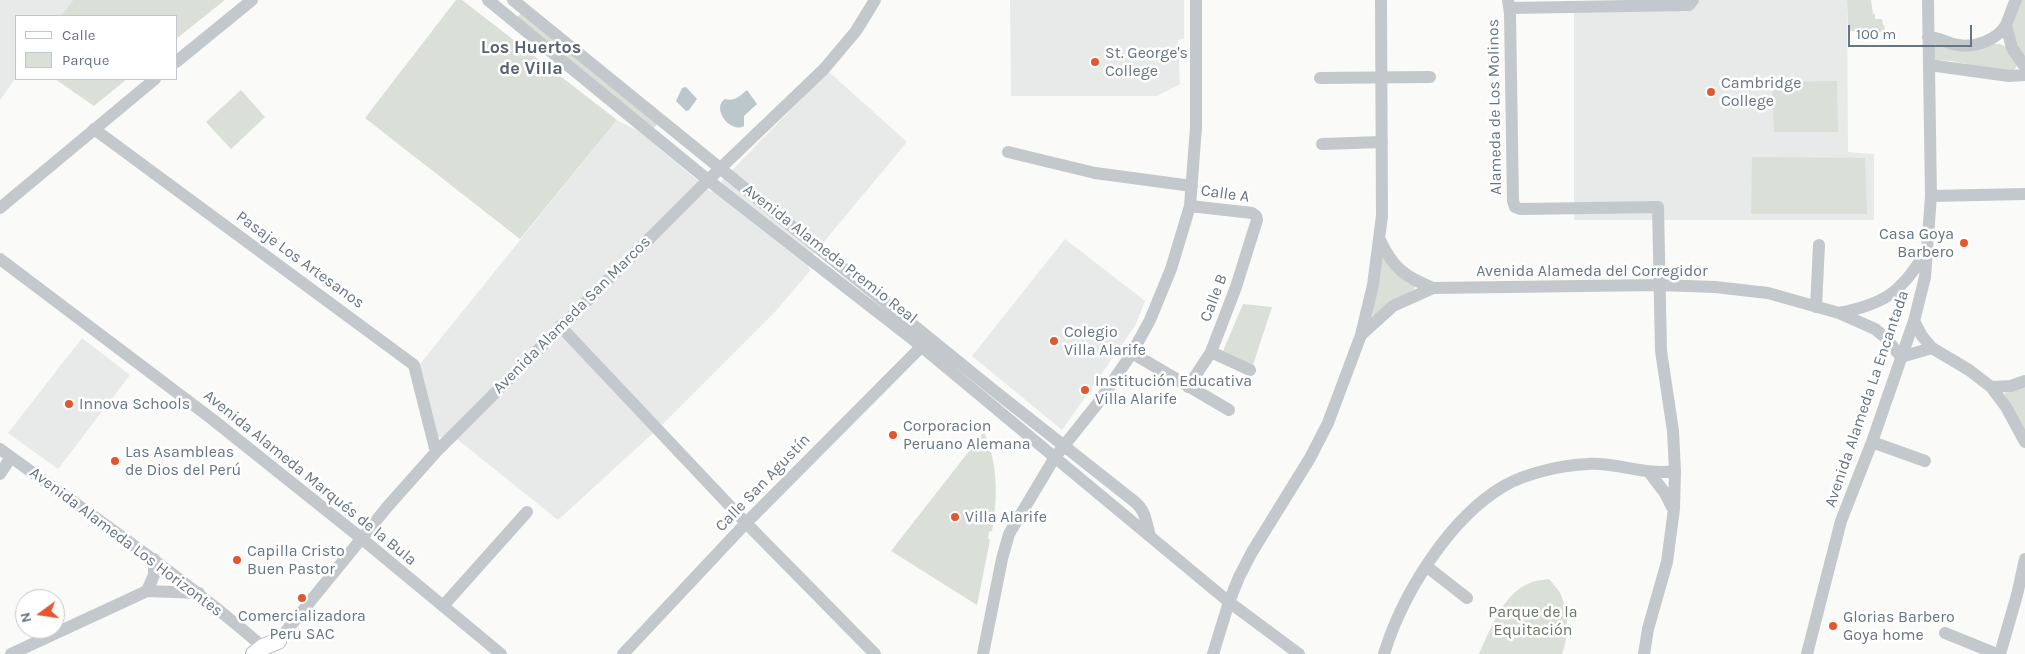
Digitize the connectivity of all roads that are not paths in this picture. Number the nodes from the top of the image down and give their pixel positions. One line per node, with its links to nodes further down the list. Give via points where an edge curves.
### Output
1 (252, 0): 15 (street)
2 (488, 0): 28 (street, Avenida Alameda Premio Real)
3 (513, 0): 27 (street, Avenida Alameda Premio Real)
4 (876, 0): 27 (street, Avenida Alameda San Marcos, via 836,56)
5 (1196, 0): 29 (street, via 1196,127)
6 (1693, 0): 10 (street, via 1689,5)
7 (1928, 0): 12 (street, Avenida Alameda La Encantada)
8 (2016, 0): 11 (street)
9 (1381, 1): 21 (street)
10 (1508, 4): 43 (street, Alameda de Los Molinos, via 1515,207 1659,212)
11 (2006, 25): 13 (street); 14 (street)
12 (1928, 37): 13 (street, via 1958,46); 16 (street, Avenida Alameda La Encantada)
13 (1989, 40): 14 (street)
14 (2012, 48): 17 (street)
15 (178, 60)
16 (1929, 65): 18 (street, via 2009,76); 31 (street, Avenida Alameda La Encantada)
17 (2025, 67)
18 (2025, 75)
19 (1430, 77): 21 (street)
20 (1320, 78): 21 (street)
21 (1382, 78): 24 (street)
22 (154, 80): 23 (street)
23 (94, 129): 33 (street); 65 (street, Pasaje Los Artesanos, via 414,365)
24 (1382, 142): 25 (street); 37 (street)
25 (1322, 144)
26 (1008, 152): 29 (street, via 1095,173)
27 (720, 168): 28 (street, Avenida Alameda San Marcos); 35 (street, Avenida Alameda Premio Real)
28 (708, 180): 36 (street, Avenida Alameda Premio Real); 48 (street, Avenida Alameda San Marcos)
29 (1192, 186): 32 (street)
30 (2025, 194): 31 (street)
31 (1931, 196): 39 (street, Avenida Alameda La Encantada)
32 (1190, 206): 34 (street, Calle A); 53 (street, via 1171,269)
33 (0, 208)
34 (1256, 216): 52 (street, Calle B, via 1236,287)
35 (790, 225): 36 (street); 40 (street, Avenida Alameda Premio Real)
36 (781, 237): 42 (street, Avenida Alameda Premio Real)
37 (1380, 240): 44 (street, Avenida Alameda del Corregidor, via 1398,269); 49 (street)
38 (1819, 245): 45 (street)
39 (1928, 249): 46 (street, via 1912,274 1892,294 1875,303); 47 (street, Avenida Alameda La Encantada)
40 (824, 253): 42 (street); 50 (street, Avenida Alameda Premio Real)
41 (0, 259): 76 (street, Avenida Alameda Marqués de la Bula, via 204,413)
42 (816, 264): 50 (street, Avenida Alameda Premio Real)
43 (1658, 285): 44 (street, Avenida Alameda del Corregidor); 45 (street, Avenida Alameda del Corregidor, via 1715,287 1768,294); 69 (street, via 1661,351 1673,431)
44 (1433, 288): 49 (street, Avenida Alameda del Corregidor, via 1393,306)
45 (1816, 307): 46 (street, Avenida Alameda del Corregidor)
46 (1839, 313): 54 (street, Avenida Alameda del Corregidor, via 1874,329)
47 (1914, 321): 51 (street); 54 (street, Avenida Alameda La Encantada)
48 (560, 326): 65 (street, Avenida Alameda San Marcos); 74 (street)
49 (1361, 335): 83 (street, via 1328,423 1252,552)
50 (925, 342): 57 (street, Avenida Alameda Premio Real); 74 (street, Calle San Agustín)
51 (1932, 348): 54 (street); 59 (street)
52 (1211, 352): 55 (street); 58 (street, Calle B)
53 (1132, 353): 58 (street); 63 (street)
54 (1901, 357): 61 (street, Avenida Alameda La Encantada)
55 (1250, 370)
56 (2025, 381): 59 (street)
57 (980, 387): 63 (street, Avenida Alameda Premio Real); 67 (street, Avenida Alameda Premio Real)
58 (1188, 387): 60 (street)
59 (1991, 387): 62 (street)
60 (1229, 410)
61 (1872, 442): 68 (street); 96 (street, Avenida Alameda La Encantada, via 1842,521)
62 (2025, 442)
63 (1064, 445): 67 (street); 75 (street, Avenida Alameda Premio Real, via 1141,507)
64 (0, 449): 66 (street, Avenida Alameda Los Horizontes)
65 (436, 452): 76 (street, Avenida Alameda San Marcos)
66 (11, 457): 71 (street); 77 (street, Avenida Alameda Los Horizontes)
67 (1055, 457): 75 (street, Avenida Alameda Premio Real); 91 (street, via 1009,534)
68 (1925, 461)
69 (1675, 471): 70 (street); 72 (street)
70 (1649, 472): 72 (street); 79 (street, via 1585,464 1538,472 1504,486 1449,534)
71 (0, 474)
72 (1674, 509): 95 (street, via 1667,562)
73 (527, 512): 84 (street)
74 (746, 523): 89 (street, Calle San Agustín); 90 (street)
75 (1150, 536): 83 (street, Avenida Alameda Premio Real)
76 (362, 538): 84 (street, Avenida Alameda Marqués de la Bula); 86 (street, Avenida Alameda San Marcos)
77 (154, 559): 80 (street, via 154,575); 81 (street, Avenida Alameda Los Horizontes)
78 (2025, 564): 97 (street)
79 (1426, 566): 82 (street); 94 (street)
80 (147, 591): 81 (street); 87 (street)
81 (199, 593): 86 (street, Avenida Alameda Los Horizontes)
82 (1467, 598)
83 (1229, 602): 92 (street); 93 (street, Avenida Alameda Premio Real)
84 (443, 606): 88 (street, Avenida Alameda Marqués de la Bula)
85 (1945, 633): 97 (street)
86 (263, 649)
87 (11, 654)
88 (501, 654)
89 (623, 654)
90 (875, 654)
91 (983, 654)
92 (1213, 654)
93 (1298, 654)
94 (1384, 654)
95 (1644, 654)
96 (1807, 654)
97 (1998, 654)

